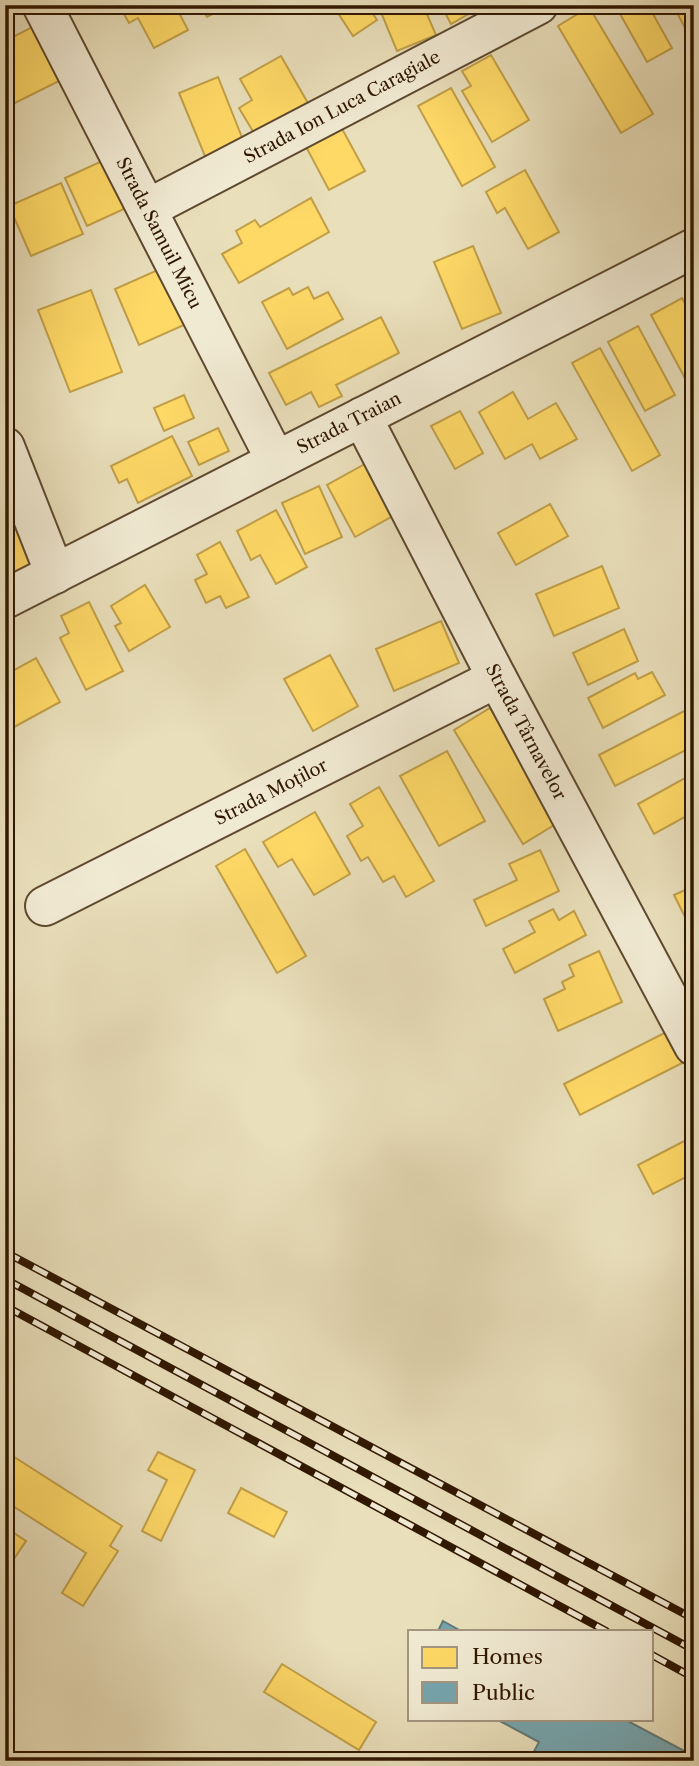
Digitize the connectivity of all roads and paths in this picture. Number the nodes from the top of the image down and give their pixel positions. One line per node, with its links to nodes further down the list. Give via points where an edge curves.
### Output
1 (42, 5): 3 (street, Strada Samuil Micu)
2 (538, 5): 3 (street, Strada Ion Luca Caragiale)
3 (147, 209): 7 (street, Strada Samuil Micu)
4 (694, 248): 5 (street, Strada Traian)
5 (362, 417): 7 (street, Strada Traian); 10 (street, Strada Târnavelor)
6 (5, 447): 8 (street)
7 (276, 461): 8 (street, Strada Traian)
8 (55, 573): 9 (street, Strada Traian)
9 (5, 599)
10 (496, 678): 11 (street, Strada Moților); 12 (street, Strada Târnavelor)
11 (46, 906)
12 (694, 1046)

